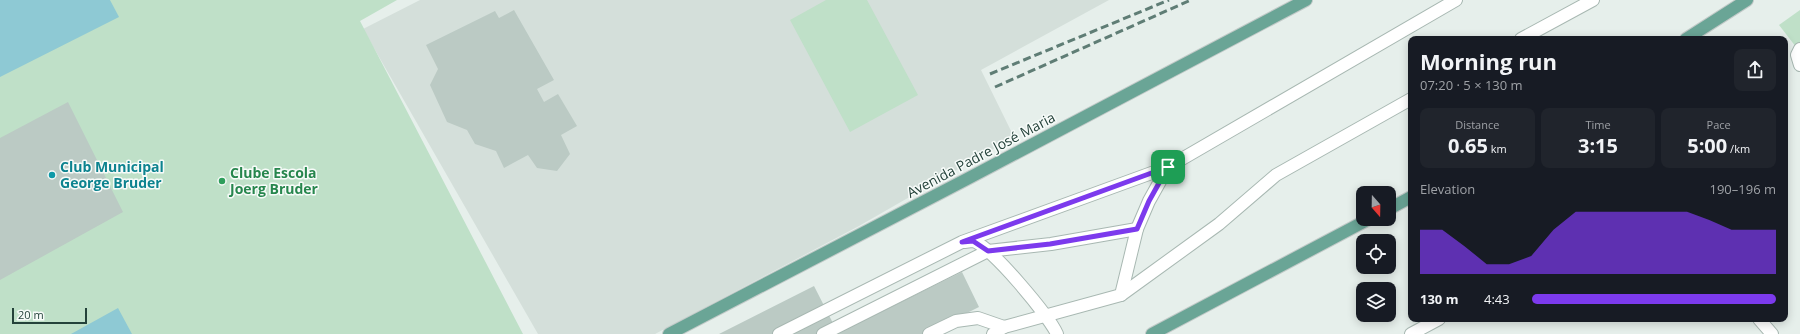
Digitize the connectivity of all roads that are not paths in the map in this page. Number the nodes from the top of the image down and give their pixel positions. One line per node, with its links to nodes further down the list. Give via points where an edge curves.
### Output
1 (1306, 0): 22 (main road, Avenida Padre José Maria)
2 (1456, 0): 10 (street)
3 (1594, 0): 5 (street)
4 (1747, 0): 6 (main road)
5 (1527, 36)
6 (1691, 36)
7 (1800, 49): 8 (street, via 1797,55)
8 (1800, 64)
9 (1408, 101): 17 (street, via 1276,175 1219,224)
10 (1168, 167): 14 (street); 15 (street)
11 (1408, 199): 12 (main road)
12 (1396, 205)
13 (1356, 226): 28 (main road)
14 (1137, 229): 16 (street, via 1050,244); 17 (street)
15 (962, 242): 16 (street, via 973,241); 23 (street)
16 (988, 251): 18 (street); 24 (street)
17 (1121, 295): 18 (street)
18 (1045, 315): 21 (street); 27 (street)
19 (1433, 322): 29 (street)
20 (1762, 322): 30 (street)
21 (1001, 330): 25 (street, via 978,318 956,321); 26 (street)
22 (669, 334)
23 (779, 334)
24 (823, 334)
25 (929, 334)
26 (993, 334)
27 (1057, 334)
28 (1154, 334)
29 (1411, 334)
30 (1772, 334)

